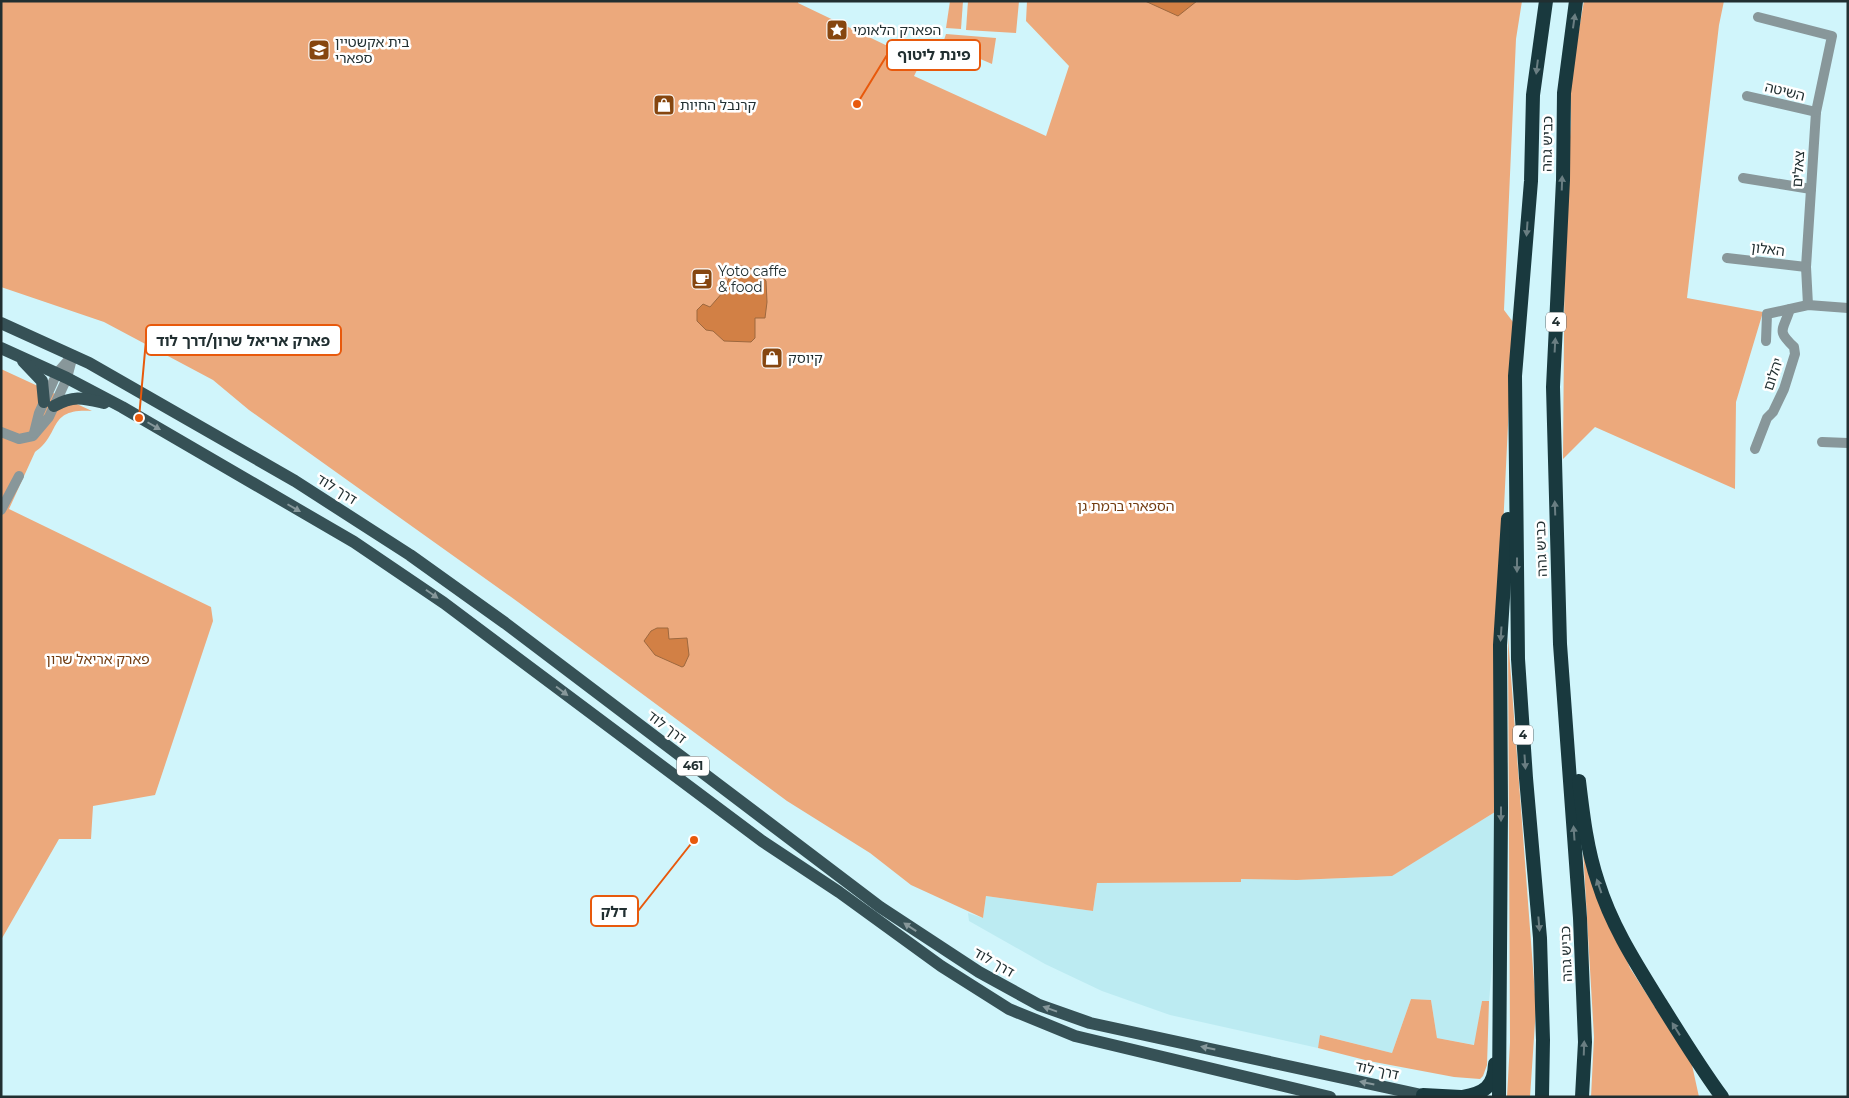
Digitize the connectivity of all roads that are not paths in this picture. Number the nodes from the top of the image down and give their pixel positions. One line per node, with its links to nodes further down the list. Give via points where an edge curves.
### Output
1 (1546, 1): 19 (highway, כביש גהה / 4, one-way to 19, via 1533,95 1531,181)
2 (1576, 1): 28 (highway, כביש גהה / 4, one-way to 2, via 1553,387 1564,93)
3 (1758, 17): 5 (street, צאלים, via 1832,36)
4 (1747, 96): 5 (street, השיטה)
5 (1816, 112): 7 (street, צאלים)
6 (1743, 178): 7 (street)
7 (1811, 189): 9 (street, צאלים)
8 (1727, 258): 9 (street, האלון)
9 (1806, 267): 10 (street, צאלים)
10 (1808, 305): 11 (street); 12 (street)
11 (1848, 308)
12 (1790, 309): 14 (street, via 1767,314); 25 (street, יהלום, via 1782,332 1794,347 1794,354 1784,389 1767,418)
13 (1, 324): 17 (main road, דרך לוד / 461)
14 (1766, 341)
15 (1, 348): 16 (main road, 461)
16 (16, 355): 18 (main road, 461); 20 (main road, via 42,381)
17 (73, 355): 18 (street); 31 (main road, דרך לוד / 461, one-way to 17, via 1090,1023 1039,1005 979,972 880,907 505,622 358,520)
18 (62, 376): 20 (street); 21 (main road, 461)
19 (1515, 376): 29 (highway, one-way to 29, via 1500,645); 32 (highway, כביש גהה / 4, one-way to 32, via 1518,660 1540,938)
20 (49, 404): 21 (main road, via 78,398); 22 (street, via 39,413 33,436 19,439)
21 (122, 407): 33 (main road, 461, one-way to 33, via 354,542 406,576 762,841 941,966 1009,1009 1075,1036)
22 (1, 432)
23 (1822, 442): 24 (street)
24 (1848, 443)
25 (1755, 449)
26 (19, 476): 27 (street)
27 (1, 510)
28 (1560, 644): 30 (highway, one-way to 28, via 1634,962 1597,882 1582,804); 36 (highway, כביש גהה / 4, one-way to 28, via 1585,1042 1581,928)
29 (1500, 936): 34 (highway, via 1494,1068 1486,1089 1480,1094); 35 (highway)
30 (1702, 1070): 37 (highway); 38 (highway)
31 (1427, 1096): 34 (highway)
32 (1542, 1096)
33 (1330, 1097)
34 (1462, 1097)
35 (1499, 1097)
36 (1582, 1097)
37 (1712, 1097)
38 (1722, 1097)

